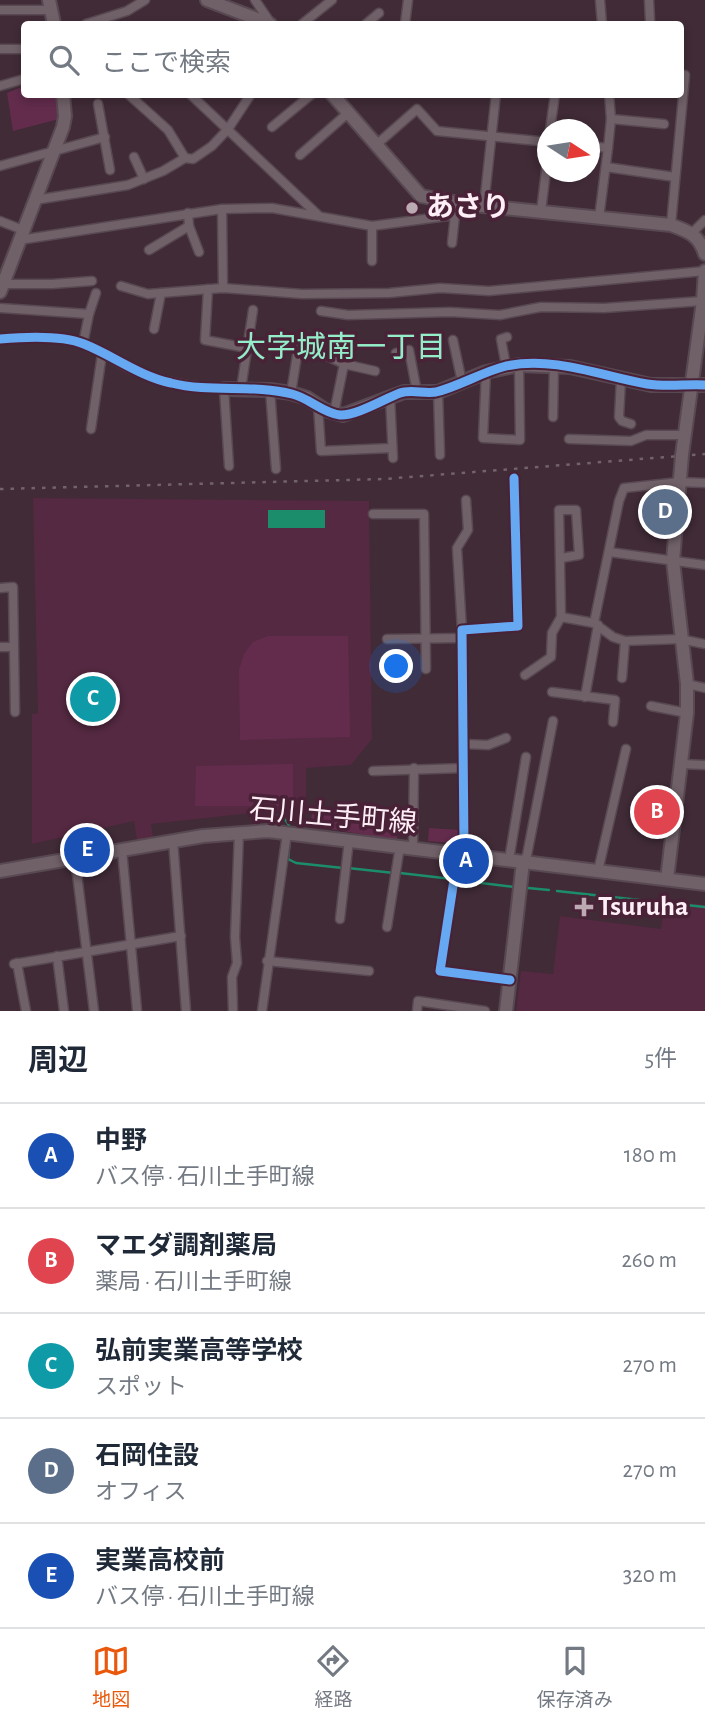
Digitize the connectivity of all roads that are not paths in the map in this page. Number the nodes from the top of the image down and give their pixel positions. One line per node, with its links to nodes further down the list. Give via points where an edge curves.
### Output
1 (145, 0): 12 (street)
2 (207, 0): 13 (street)
3 (255, 0): 14 (street)
4 (332, 0): 15 (street)
5 (408, 0): 17 (street)
6 (600, 0): 18 (street)
7 (649, 0): 11 (street)
8 (50, 5): 9 (street)
9 (0, 10)
10 (379, 13): 16 (street)
11 (650, 20)
12 (114, 21)
13 (263, 21)
14 (269, 21)
15 (306, 21)
16 (370, 21)
17 (405, 21)
18 (602, 21)
19 (21, 48): 20 (street)
20 (0, 49)
21 (21, 80): 22 (street)
22 (0, 86)
23 (64, 98): 45 (street, via 65,116)
24 (132, 98): 48 (street, via 168,130)
25 (194, 98): 38 (street)
26 (248, 98): 38 (street)
27 (307, 98): 37 (street)
28 (496, 98): 39 (street)
29 (555, 98): 34 (street)
30 (609, 98): 35 (street)
31 (683, 98): 52 (street)
32 (342, 101): 42 (street); 46 (street)
33 (98, 104): 40 (street)
34 (552, 119)
35 (611, 119): 36 (street); 44 (street)
36 (664, 124)
37 (272, 127)
38 (228, 129): 48 (street, via 193,159); 61 (street)
39 (491, 136): 41 (street); 42 (street, via 437,131 417,109); 57 (street)
40 (105, 137): 45 (street); 51 (street)
41 (537, 141)
42 (376, 145): 56 (street, via 421,196)
43 (600, 147): 44 (street)
44 (608, 148): 50 (street)
45 (54, 149): 49 (street); 55 (street)
46 (300, 155)
47 (135, 157): 53 (street)
48 (185, 158): 53 (street)
49 (0, 166)
50 (606, 167): 52 (street); 63 (street)
51 (110, 170)
52 (675, 177): 66 (street)
53 (144, 179): 55 (street)
54 (545, 182): 59 (street)
55 (35, 200): 70 (street)
56 (464, 204): 57 (street); 62 (street)
57 (484, 205): 59 (street)
58 (222, 209): 60 (street); 61 (street, via 272,208); 80 (street)
59 (541, 211): 63 (street)
60 (188, 213): 67 (street); 70 (street, via 45,238)
61 (318, 215): 68 (street)
62 (455, 215): 68 (street); 71 (street)
63 (599, 218): 66 (street)
64 (705, 220): 69 (street)
65 (0, 221): 70 (street)
66 (671, 225): 69 (street)
67 (190, 226): 72 (street); 73 (street)
68 (372, 226): 75 (street)
69 (699, 233): 74 (street)
70 (21, 235): 78 (street)
71 (452, 243)
72 (149, 250)
73 (199, 252)
74 (705, 254)
75 (372, 261)
76 (705, 271): 80 (street, via 489,290 302,294); 84 (street)
77 (92, 281): 78 (street)
78 (2, 282)
79 (121, 286): 83 (street)
80 (223, 288): 81 (street)
81 (208, 289): 83 (street); 95 (street, via 205,340)
82 (96, 293): 88 (street)
83 (161, 293): 89 (street)
84 (703, 301): 87 (street, via 541,307 500,315); 94 (street)
85 (0, 308): 88 (street)
86 (253, 310): 95 (street)
87 (321, 311)
88 (89, 314): 93 (street)
89 (154, 329)
90 (507, 337): 100 (street, via 501,339)
91 (0, 339): 93 (street)
92 (453, 340): 104 (street)
93 (83, 344): 97 (street)
94 (701, 347): 105 (street)
95 (247, 348): 108 (street)
96 (396, 353): 111 (street, via 409,350)
97 (102, 355): 107 (street, via 171,383); 118 (street)
98 (344, 364): 101 (street); 112 (street, via 299,343); 115 (street)
99 (554, 364): 100 (street); 103 (street); 116 (street)
100 (512, 366): 102 (street); 102 (street, via 520,440 483,438)
101 (375, 371)
102 (486, 372): 104 (street)
103 (621, 379): 105 (street, via 651,385); 117 (street, via 619,417)
104 (462, 383): 110 (street)
105 (691, 384): 106 (street); 119 (street)
106 (705, 386)
107 (224, 389): 108 (street); 124 (street)
108 (241, 389): 109 (street)
109 (270, 390): 112 (street); 125 (street)
110 (438, 391): 111 (street); 122 (street)
111 (417, 392): 113 (street)
112 (291, 393): 114 (street)
113 (390, 397): 115 (street, via 343,415); 121 (street)
114 (318, 406): 115 (street); 121 (street, via 321,450)
115 (334, 413)
116 (553, 417)
117 (631, 424)
118 (91, 429)
119 (685, 435): 120 (street, via 646,435 631,441); 127 (street)
120 (569, 439)
121 (392, 448): 123 (street)
122 (440, 455)
123 (393, 458)
124 (229, 466)
125 (276, 469)
126 (514, 478): 138 (street, via 518,626)
127 (680, 482): 128 (street); 131 (street, via 624,488); 133 (street)
128 (705, 483)
129 (466, 500): 138 (street, via 468,530 457,548)
130 (373, 513): 139 (street, via 424,514)
131 (609, 552): 133 (street); 137 (street)
132 (561, 558): 132 (street, via 559,510 576,510 579,555); 136 (street)
133 (673, 561): 134 (street); 141 (street)
134 (705, 565)
135 (0, 588): 145 (street, via 13,587)
136 (561, 617): 137 (street); 147 (street, via 552,633 551,657)
137 (596, 624): 142 (street); 152 (street)
138 (462, 634): 139 (street); 159 (street)
139 (426, 638): 140 (street); 146 (street)
140 (387, 639)
141 (680, 639): 142 (street); 143 (street); 149 (street)
142 (625, 641): 148 (street)
143 (705, 644)
144 (0, 647): 145 (street)
145 (13, 647): 154 (street)
146 (426, 669)
147 (525, 675)
148 (622, 678)
149 (687, 684): 150 (street); 155 (street)
150 (705, 688)
151 (552, 692): 152 (street)
152 (585, 697): 157 (street, via 615,700)
153 (652, 706): 155 (street)
154 (15, 712)
155 (687, 713): 162 (street)
156 (553, 721): 176 (street)
157 (613, 722)
158 (506, 738): 159 (street, via 488,745)
159 (464, 744): 165 (street)
160 (626, 749): 178 (street)
161 (526, 757): 175 (street)
162 (681, 764): 163 (street); 179 (street)
163 (705, 765)
164 (414, 768): 165 (street); 166 (street); 171 (street)
165 (464, 768): 173 (street, via 464,846)
166 (373, 771)
167 (239, 832): 168 (street, 石川土手町線); 170 (street, 石川土手町線); 195 (street)
168 (287, 833): 169 (street, 石川土手町線); 187 (street)
169 (349, 840): 171 (street, 石川土手町線); 181 (street)
170 (173, 841): 172 (street, 石川土手町線); 183 (street)
171 (406, 847): 173 (street, 石川土手町線); 182 (street)
172 (122, 850): 174 (street, 石川土手町線); 184 (street)
173 (460, 854): 175 (street, 石川土手町線); 189 (street, via 440,971)
174 (75, 858): 177 (street, 石川土手町線); 185 (street)
175 (509, 860): 176 (street, 石川土手町線)
176 (523, 862): 178 (street, 石川土手町線); 189 (street)
177 (0, 871)
178 (598, 871): 179 (street, 石川土手町線)
179 (667, 879): 180 (street, 石川土手町線)
180 (705, 884)
181 (340, 919)
182 (387, 927)
183 (181, 936): 184 (street); 194 (street)
184 (131, 943): 185 (street); 190 (street)
185 (85, 950): 186 (street); 193 (street)
186 (57, 956): 191 (street, via 15,963); 192 (street)
187 (267, 961): 188 (street); 196 (street)
188 (369, 971)
189 (510, 981): 199 (street)
190 (137, 1010)
191 (26, 1011)
192 (64, 1011)
193 (94, 1011)
194 (186, 1011)
195 (233, 1011)
196 (264, 1011)
197 (417, 1011): 198 (street, via 418,1001)
198 (485, 1011)
199 (506, 1011)

